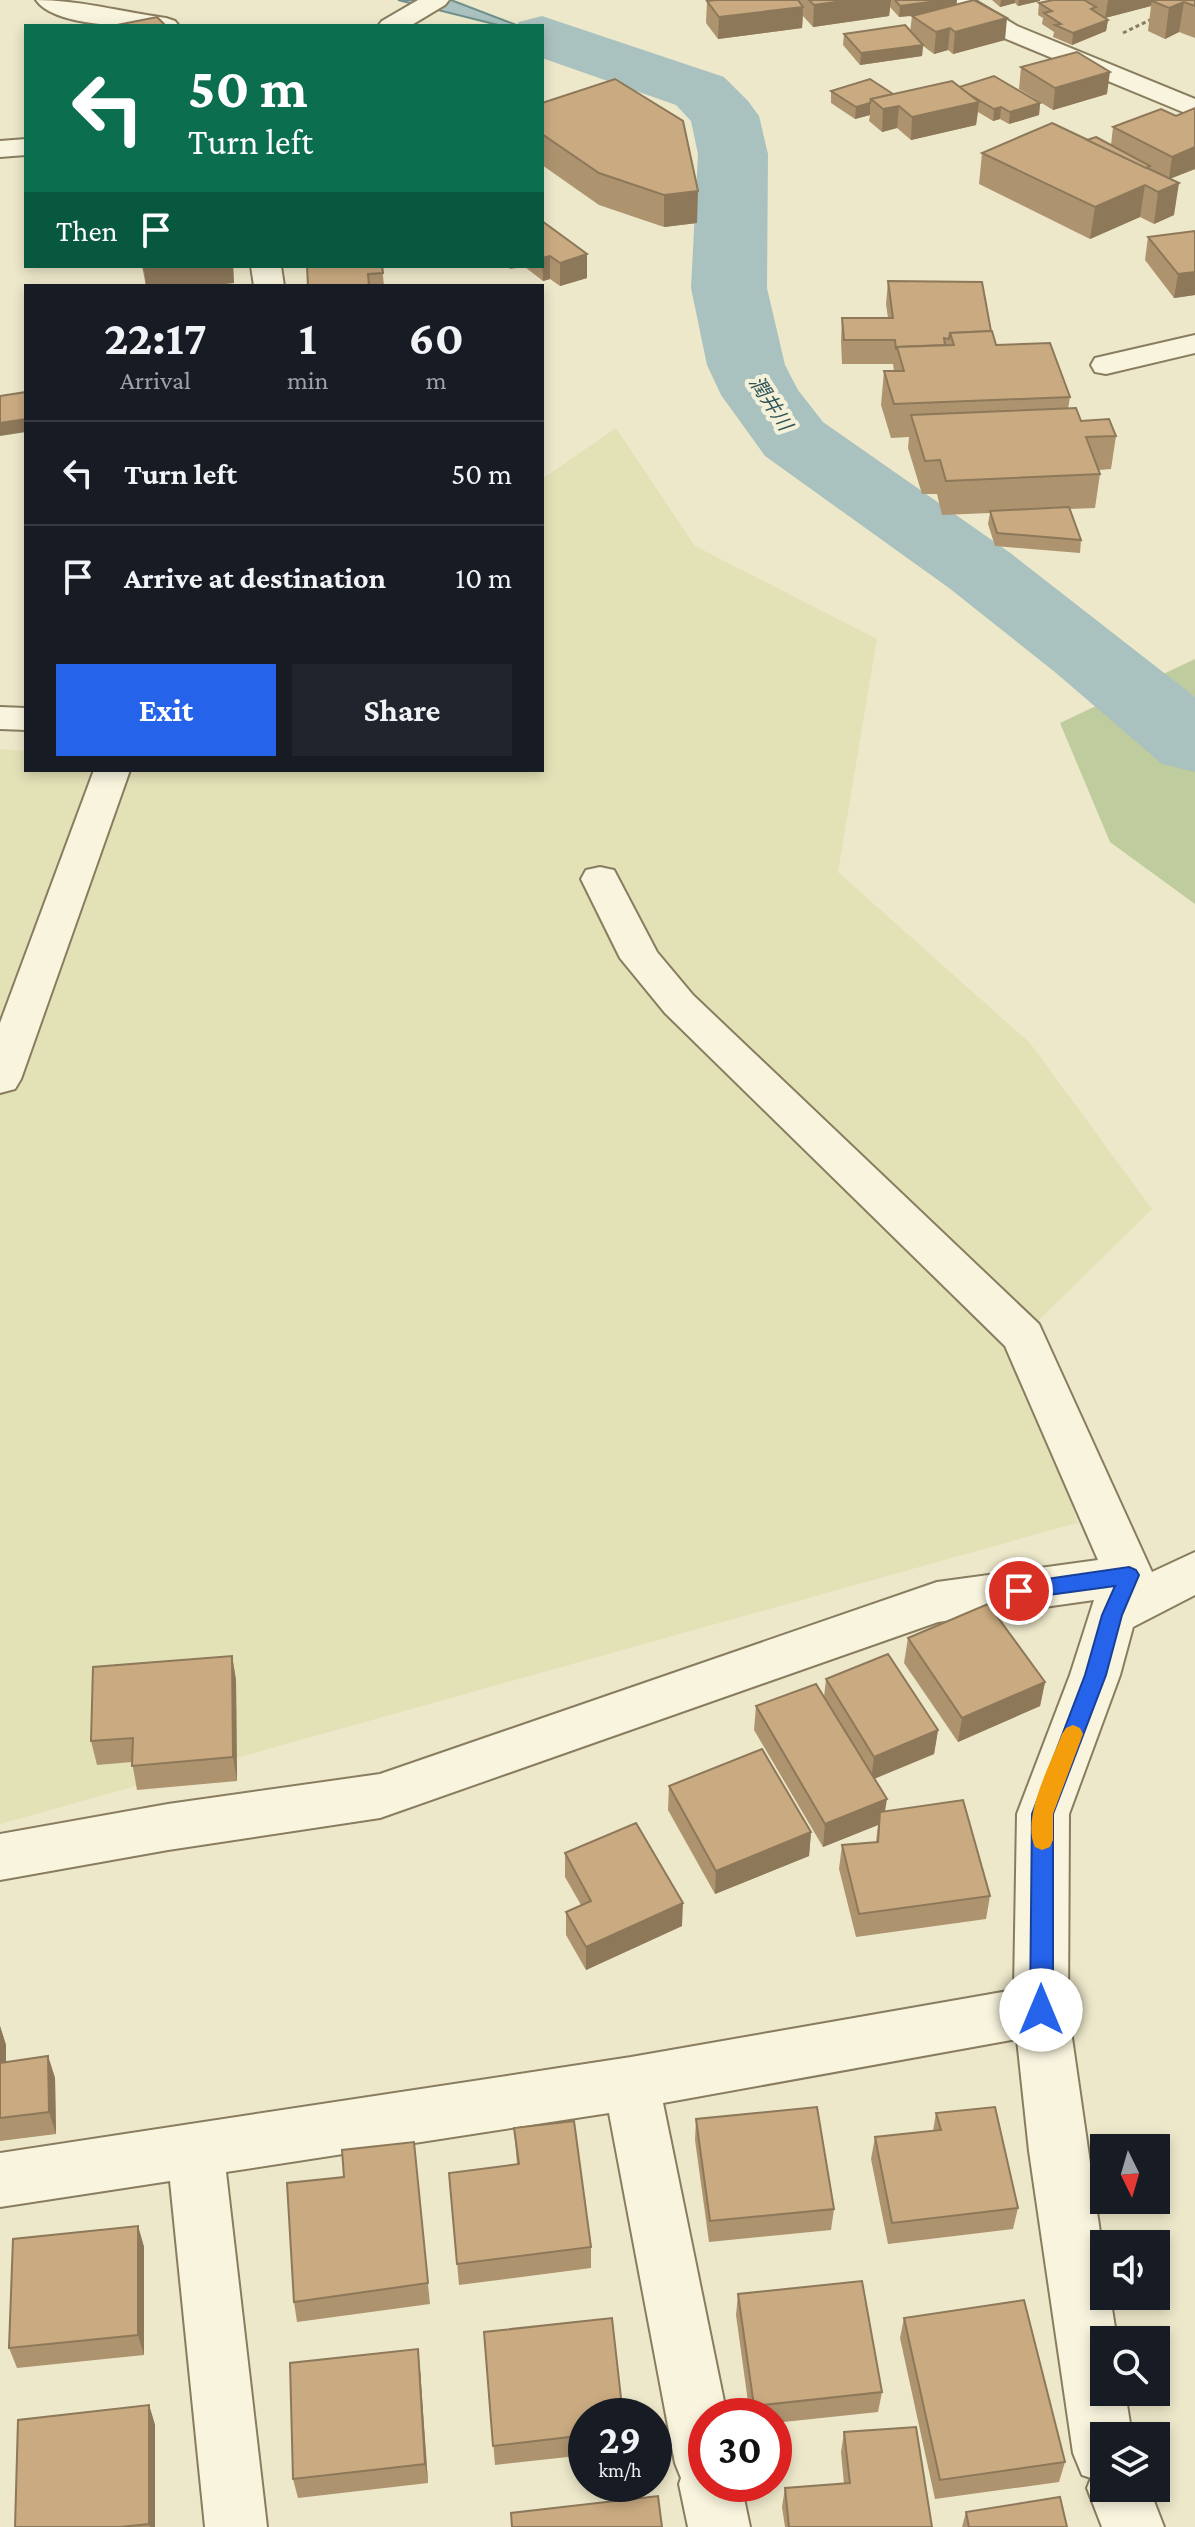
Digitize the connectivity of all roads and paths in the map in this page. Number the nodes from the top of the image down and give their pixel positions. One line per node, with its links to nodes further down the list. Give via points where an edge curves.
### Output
1 (49, 0): 6 (street)
2 (436, 0): 5 (street)
3 (959, 12): 7 (street)
4 (1164, 13): 7 (path)
5 (398, 21)
6 (153, 24)
7 (1072, 58): 8 (street)
8 (1195, 109)
9 (0, 150): 10 (street)
10 (24, 150)
11 (1195, 344): 12 (street)
12 (1106, 365)
13 (0, 718): 14 (street)
14 (24, 719)
15 (111, 772): 17 (street)
16 (600, 879): 19 (street, via 640,958 679,1004 1023,1336)
17 (0, 1079)
18 (1195, 1572): 19 (street)
19 (1121, 1595): 20 (street, via 937,1602 380,1796); 21 (street, via 1043,1814)
20 (0, 1857)
21 (1041, 2010): 22 (street); 26 (street)
22 (631, 2083): 23 (street); 25 (street)
23 (195, 2151): 24 (street); 29 (street)
24 (0, 2180)
25 (693, 2398)
26 (1099, 2422)
27 (714, 2502): 30 (street)
28 (1123, 2502): 31 (street)
29 (236, 2527)
30 (719, 2527)
31 (1133, 2527)

